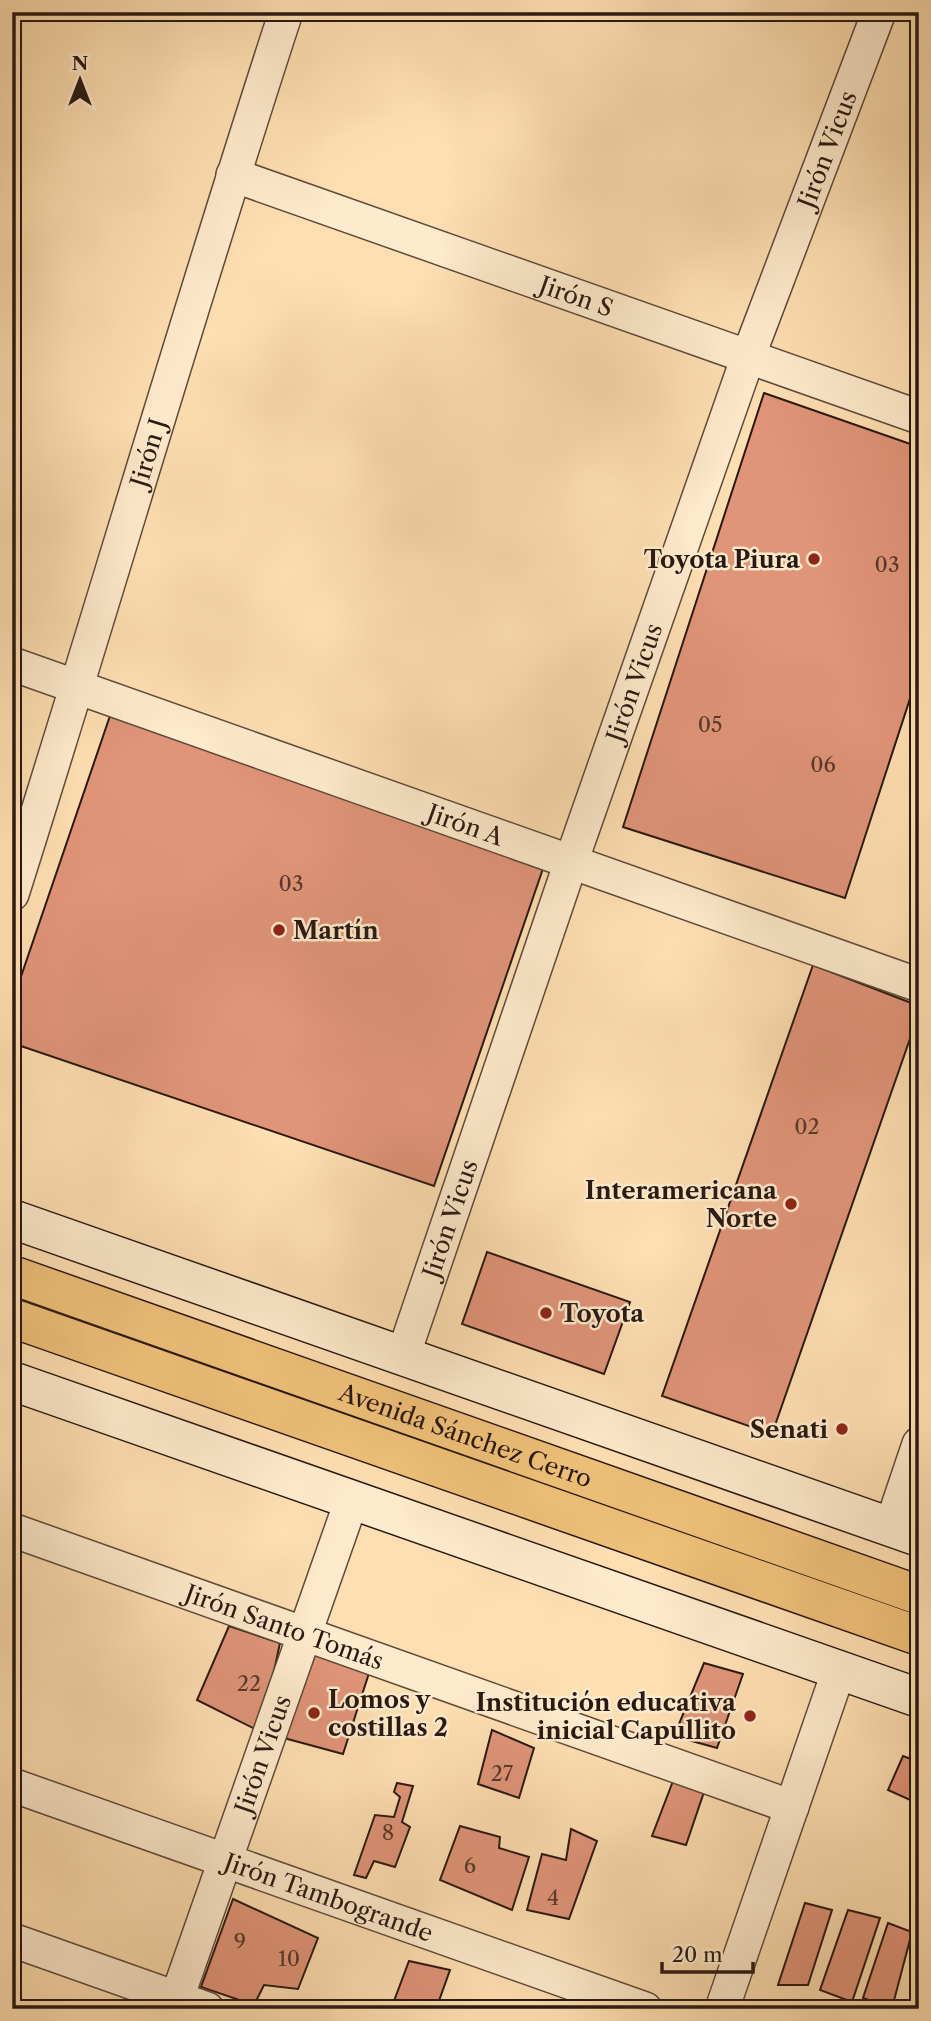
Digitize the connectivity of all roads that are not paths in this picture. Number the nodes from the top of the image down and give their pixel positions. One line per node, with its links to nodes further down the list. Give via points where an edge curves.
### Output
1 (286, 12): 3 (street, Jirón J)
2 (879, 12): 4 (street, Jirón Vicus)
3 (233, 175): 4 (street, Jirón S); 7 (street, Jirón J)
4 (748, 356): 5 (street, Jirón S); 8 (street, Jirón Vicus)
5 (919, 417)
6 (12, 664): 7 (street, Jirón A)
7 (78, 687): 8 (street, Jirón A); 9 (street, Jirón J)
8 (571, 862): 10 (street, Jirón A); 14 (street, Jirón Vicus)
9 (12, 894)
10 (919, 985)
11 (12, 1219): 14 (main road)
12 (12, 1275): 20 (main road, Avenida Sánchez Cerro)
13 (12, 1318): 22 (main road, Avenida Sánchez Cerro)
14 (403, 1356): 19 (main road)
15 (12, 1381): 17 (main road)
16 (919, 1444): 19 (street)
17 (352, 1499): 21 (street, Jirón Vicus); 23 (main road)
18 (12, 1530): 21 (street, Jirón Santo Tomás)
19 (905, 1532)
20 (919, 1595)
21 (305, 1633): 26 (street, Jirón Santo Tomás); 27 (street, Jirón Vicus)
22 (919, 1636)
23 (839, 1670): 24 (main road); 26 (street)
24 (919, 1698)
25 (12, 1785): 27 (street, Jirón Tambogrande)
26 (792, 1807): 31 (street)
27 (225, 1860): 29 (street, Jirón Vicus); 30 (street, Jirón Tambogrande)
28 (12, 1940): 29 (street)
29 (185, 2005)
30 (645, 2009)
31 (722, 2009)

